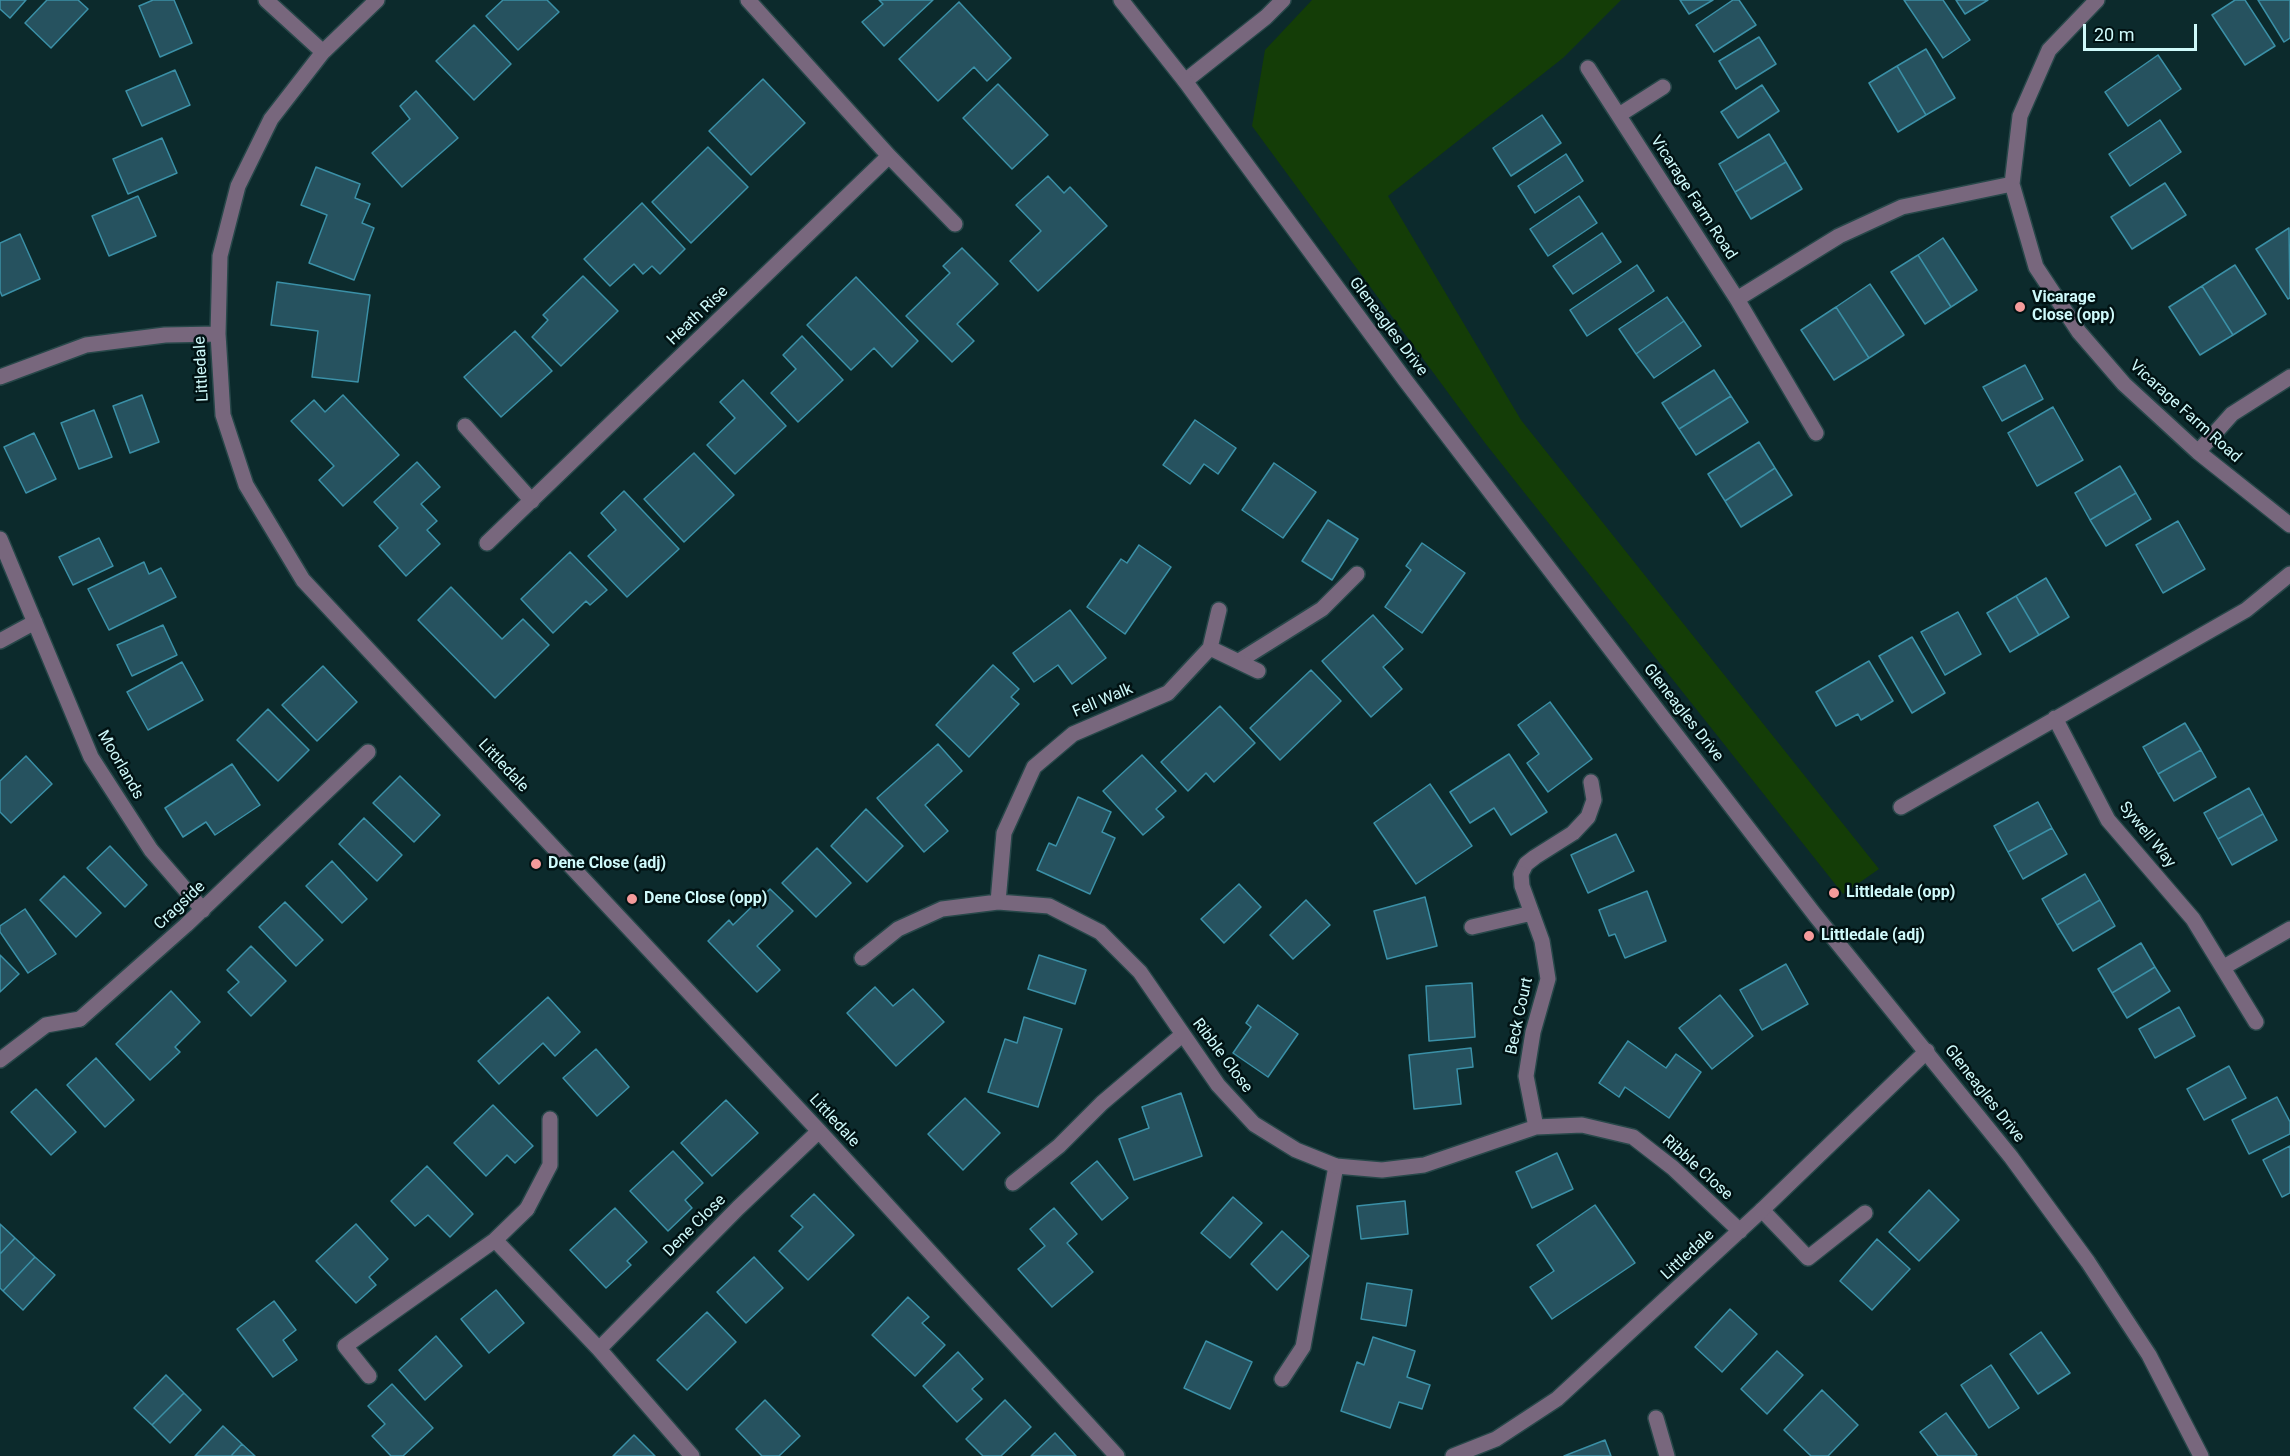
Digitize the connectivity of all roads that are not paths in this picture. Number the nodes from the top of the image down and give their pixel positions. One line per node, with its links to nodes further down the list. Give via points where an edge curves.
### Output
1 (266, 0): 7 (street)
2 (378, 0): 7 (street, Littledale)
3 (748, 0): 12 (street)
4 (1121, 0): 9 (street, Gleneagles Drive)
5 (1283, 0): 9 (street)
6 (2097, 0): 13 (street, Vicarage Farm Road, via 2049,50 2020,116)
7 (323, 52): 16 (street, Littledale, via 271,119 237,186 220,256)
8 (1588, 68): 11 (street, Vicarage Farm Road)
9 (1185, 81): 47 (street, Gleneagles Drive, via 1405,380 1815,915)
10 (1663, 87): 11 (street)
11 (1619, 115): 15 (street, Vicarage Farm Road)
12 (889, 156): 14 (street); 22 (street, Heath Rise)
13 (2012, 184): 15 (street, via 1902,207 1839,236); 21 (street, Vicarage Farm Road, via 2036,267 2079,332 2124,384)
14 (955, 224)
15 (1737, 299): 20 (street, Vicarage Farm Road)
16 (218, 334): 18 (street, via 165,335 86,345); 51 (street, Littledale, via 223,415 246,485 303,580)
17 (2290, 376): 21 (street, via 2232,414)
18 (0, 377)
19 (465, 426): 22 (street)
20 (1816, 433)
21 (2198, 452): 23 (street, Vicarage Farm Road)
22 (532, 501): 25 (street, Heath Rise)
23 (2290, 525)
24 (0, 539): 29 (street, Moorlands)
25 (487, 543)
26 (1357, 574): 32 (street, via 1322,609)
27 (2290, 574): 34 (street, via 2246,610)
28 (1219, 610): 31 (street, Fell Walk)
29 (35, 622): 30 (street); 39 (street, Moorlands, via 91,757 151,850)
30 (0, 641)
31 (1210, 648): 32 (street); 38 (street, Fell Walk, via 1168,693 1073,734 1034,767 1004,833)
32 (1239, 661): 33 (street)
33 (1258, 671)
34 (2055, 718): 37 (street); 44 (street, Sywell Way, via 2108,820 2193,918)
35 (368, 752): 39 (street, Cragside)
36 (1591, 782): 40 (street, Beck Court, via 1594,800 1588,817 1573,833 1535,856 1521,874)
37 (1901, 807)
38 (998, 902): 43 (street, Ribble Close, via 942,909 898,929); 46 (street, Ribble Close, via 1049,906 1100,932 1140,972)
39 (202, 910): 48 (street, Cragside, via 80,1019 46,1025)
40 (1532, 913): 41 (street); 50 (street, Beck Court, via 1542,941 1548,979 1526,1076)
41 (1472, 927)
42 (2290, 929): 44 (street)
43 (862, 958)
44 (2224, 967): 45 (street, Sywell Way)
45 (2256, 1022)
46 (1182, 1035): 52 (street, Ribble Close, via 1218,1085 1254,1124 1296,1150); 53 (street, via 1102,1103 1059,1146)
47 (1927, 1051): 54 (street, Littledale); 66 (street, Gleneagles Drive, via 2088,1262 2149,1355)
48 (0, 1060)
49 (550, 1119): 57 (street, via 550,1165 526,1209)
50 (1536, 1127): 52 (street, Ribble Close, via 1424,1166 1382,1170); 56 (street, Ribble Close, via 1582,1125 1633,1137 1673,1168)
51 (819, 1131): 58 (street, Dene Close); 63 (street, Littledale)
52 (1336, 1166): 60 (street, via 1303,1347)
53 (1013, 1182)
54 (1762, 1210): 55 (street, via 1808,1258); 56 (street, Littledale)
55 (1865, 1213)
56 (1740, 1231): 64 (street, Littledale, via 1557,1400 1496,1439)
57 (495, 1240): 58 (street); 59 (street, via 345,1346)
58 (598, 1349): 62 (street)
59 (369, 1376)
60 (1282, 1379)
61 (1656, 1418): 65 (street)
62 (692, 1456)
63 (1117, 1456)
64 (1453, 1456)
65 (1667, 1456)
66 (2201, 1456)

